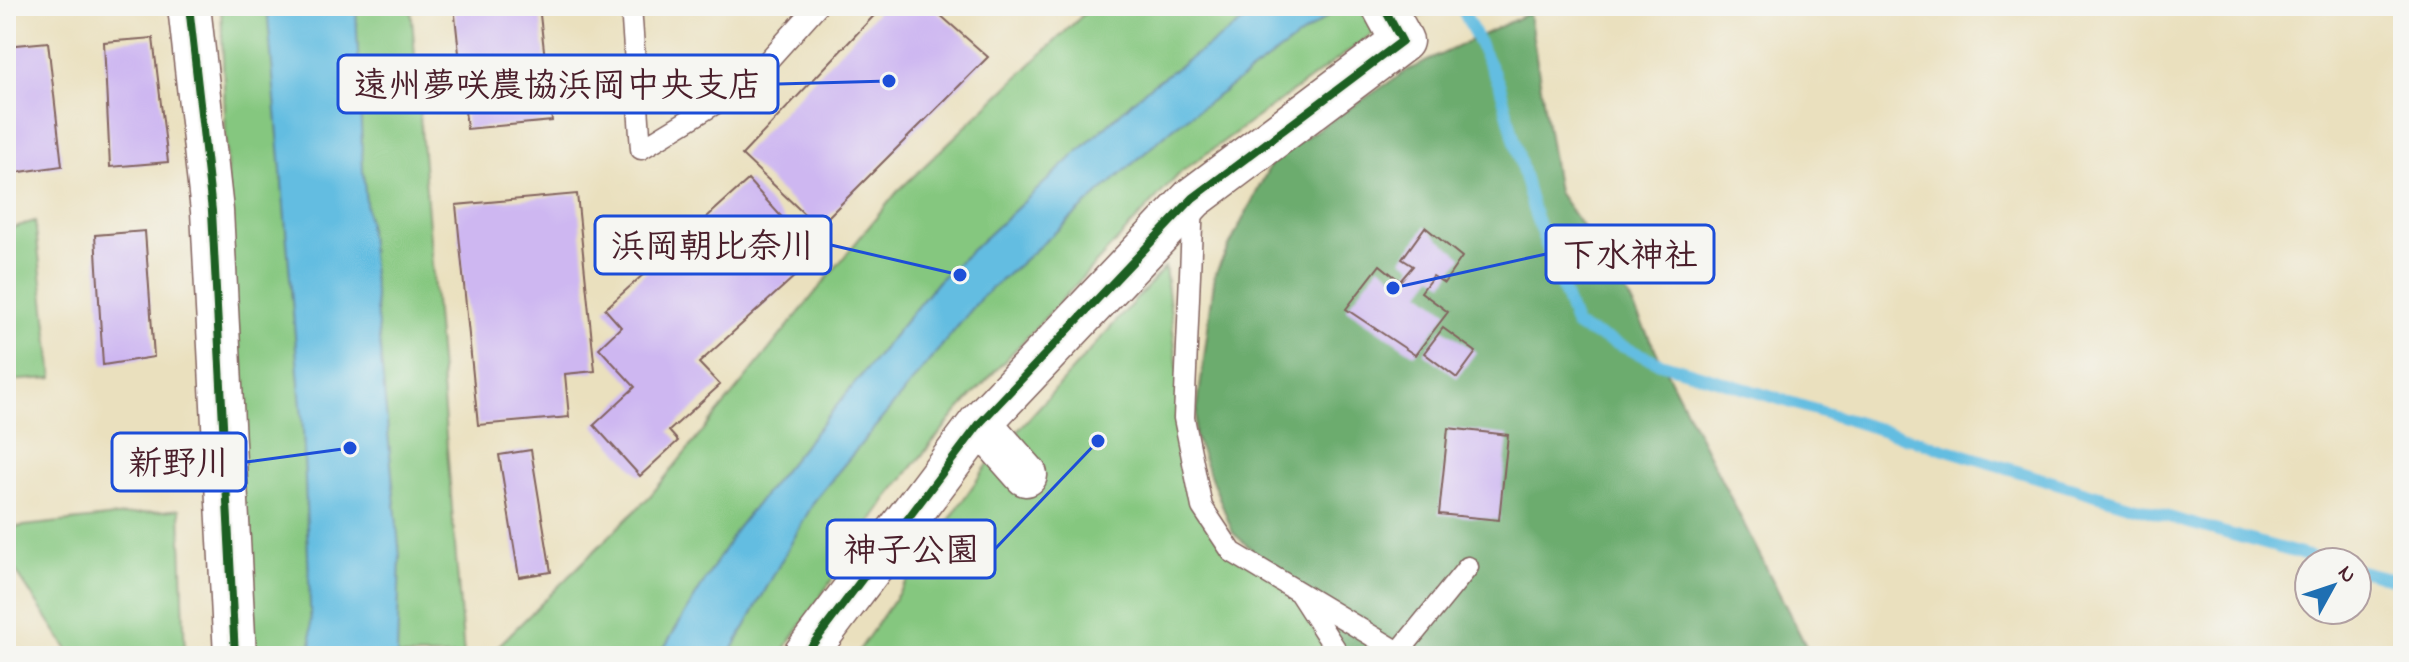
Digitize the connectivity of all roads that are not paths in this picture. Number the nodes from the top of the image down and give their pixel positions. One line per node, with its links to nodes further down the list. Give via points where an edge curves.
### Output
1 (189, 6): 10 (street, via 212,211)
2 (631, 6): 3 (lane, via 641,149 746,85)
3 (817, 6)
4 (1393, 23): 5 (street)
5 (1193, 198): 6 (street); 9 (lane, via 1184,418 1202,507 1232,552)
6 (980, 423): 7 (street); 11 (street)
7 (1026, 475)
8 (1468, 567): 9 (lane, via 1399,652)
9 (1298, 591): 12 (lane)
10 (235, 656)
11 (804, 656)
12 (1340, 656)

